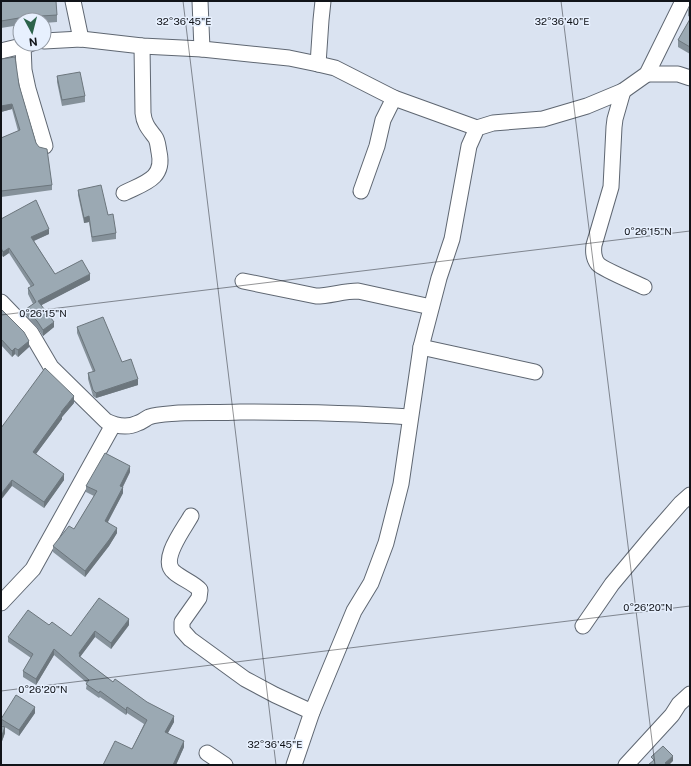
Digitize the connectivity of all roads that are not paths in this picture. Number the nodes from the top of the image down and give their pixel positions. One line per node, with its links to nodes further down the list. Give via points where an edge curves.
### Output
1 (73, 1): 5 (street)
2 (200, 1): 9 (street)
3 (323, 1): 12 (street)
4 (683, 1): 13 (street)
5 (81, 38): 6 (street); 7 (street)
6 (52, 40)
7 (142, 46): 9 (street); 20 (street, via 143,117 156,138 162,162 159,171 149,180)
8 (12, 48): 10 (street)
9 (202, 49): 12 (street, via 289,58)
10 (1, 51)
11 (26, 52): 18 (street, via 24,70)
12 (318, 64): 16 (street, via 335,68)
13 (647, 74): 14 (street, via 678,74); 15 (street)
14 (690, 78)
15 (623, 91): 17 (street, via 587,106 543,119 493,123); 22 (street, via 615,119 611,187 593,253 594,259 602,266)
16 (394, 98): 17 (street); 19 (street, via 383,120)
17 (477, 128): 24 (street, via 469,146 452,239)
18 (45, 146)
19 (361, 191)
20 (124, 193)
21 (243, 281): 24 (street, via 316,296 358,291)
22 (644, 287)
23 (2, 305): 28 (street, via 31,333 51,368)
24 (432, 307): 25 (street)
25 (421, 348): 26 (street); 27 (street)
26 (535, 372)
27 (410, 417): 28 (street, via 290,412 181,413 148,417 132,425); 34 (street, via 401,484 386,543 377,570 354,611)
28 (113, 425): 31 (street, via 33,569)
29 (690, 495): 32 (street, via 612,584)
30 (191, 516): 34 (street, via 169,558 173,571 200,590 198,598 182,622 182,630 190,639 245,679)
31 (1, 603)
32 (583, 626)
33 (690, 694): 38 (street)
34 (312, 712): 37 (street)
35 (207, 753): 36 (street)
36 (225, 765)
37 (294, 765)
38 (626, 765)

